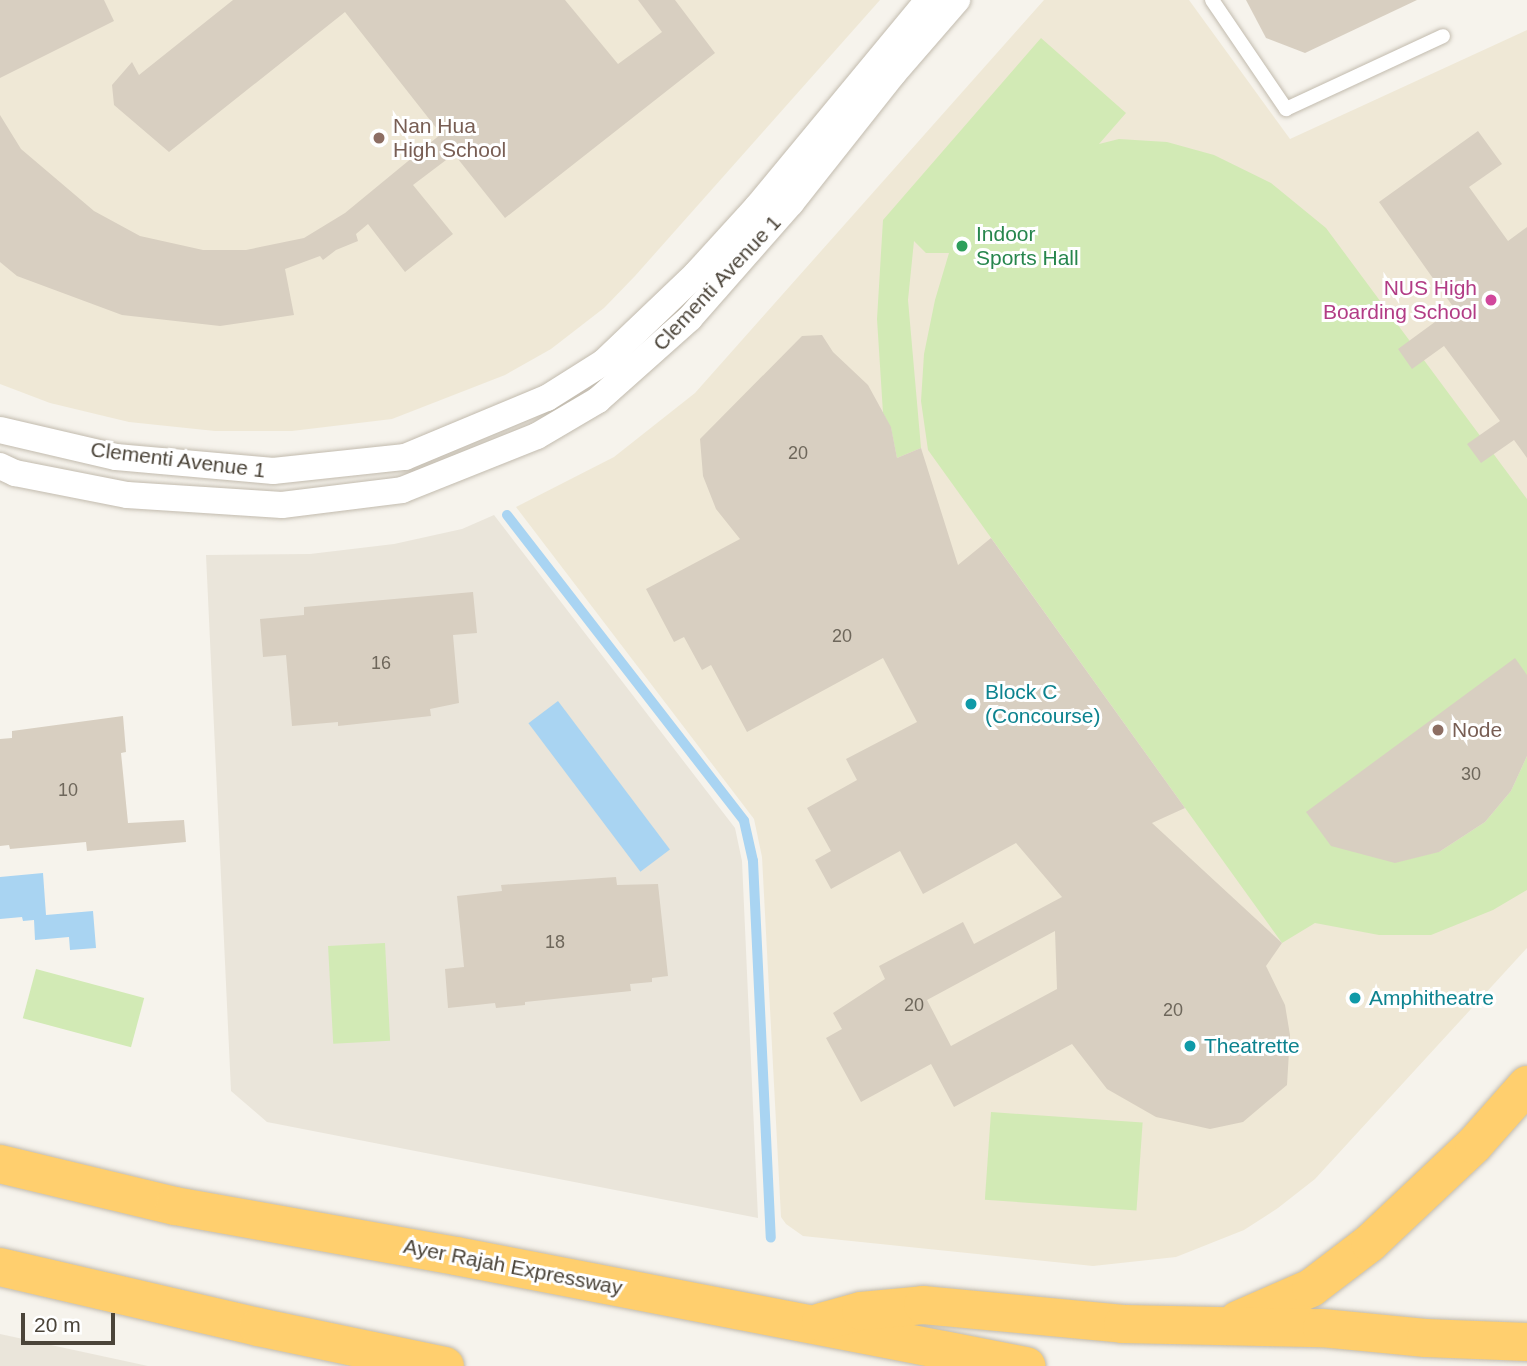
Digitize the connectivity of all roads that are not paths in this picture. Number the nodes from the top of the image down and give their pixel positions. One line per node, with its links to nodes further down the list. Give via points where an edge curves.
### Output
1 (928, 0): 6 (street, Clementi Avenue 1)
2 (957, 0): 5 (street, Clementi Avenue 1)
3 (1212, 0): 4 (lane, via 1286,109)
4 (1443, 36)
5 (790, 203): 6 (street, via 775,201); 9 (street, Clementi Avenue 1, via 690,318 637,368 598,400)
6 (757, 207): 7 (street, Clementi Avenue 1, via 642,329 604,362)
7 (547, 398): 9 (lane, via 536,417); 11 (street, Clementi Avenue 1, via 405,457 273,471)
8 (0, 430): 11 (street, Clementi Avenue 1, via 116,457)
9 (537, 436): 12 (street, Clementi Avenue 1, via 402,490 282,505)
10 (0, 466): 12 (street, Clementi Avenue 1, via 127,495)
11 (196, 466): 12 (street)
12 (190, 500)
13 (1527, 1085): 17 (highway, via 1474,1145 1370,1243 1311,1288)
14 (0, 1164): 16 (highway, Ayer Rajah Expressway, via 176,1206)
15 (0, 1267): 19 (highway)
16 (812, 1325): 17 (highway, via 905,1304 1123,1324); 20 (highway, Ayer Rajah Expressway)
17 (1226, 1325): 18 (highway)
18 (1527, 1342)
19 (445, 1366)
20 (1026, 1366)

